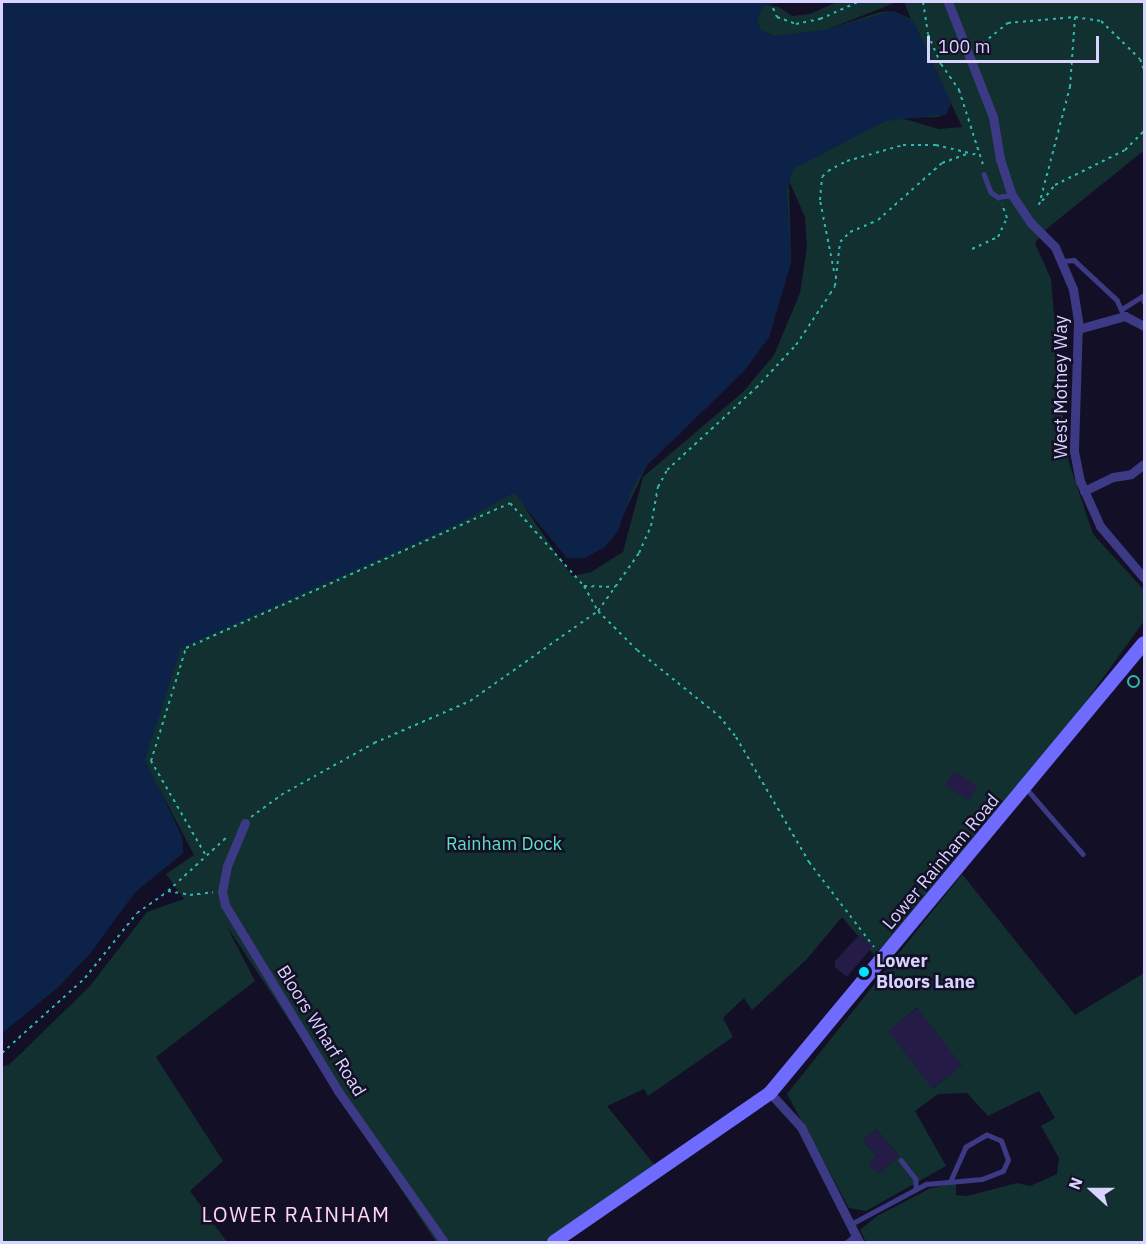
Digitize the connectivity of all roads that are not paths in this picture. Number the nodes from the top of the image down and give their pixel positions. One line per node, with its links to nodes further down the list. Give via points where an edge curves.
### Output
1 (948, 2): 3 (street, West Motney Way, via 993,117 1000,159)
2 (984, 174): 3 (lane, via 991,192 998,197)
3 (1012, 195): 4 (street, West Motney Way)
4 (1062, 261): 6 (lane, via 1074,260); 8 (street, West Motney Way, via 1075,296)
5 (1144, 301): 6 (lane, via 1143,296)
6 (1123, 312): 7 (street); 8 (street)
7 (1144, 326)
8 (1078, 329): 10 (street, West Motney Way, via 1074,452)
9 (1144, 464): 10 (street, via 1131,474 1113,477)
10 (1084, 491): 11 (street, West Motney Way, via 1100,526)
11 (1144, 578)
12 (1144, 643): 13 (main road, Lower Rainham Road)
13 (1026, 788): 15 (lane); 16 (main road, Lower Rainham Road)
14 (245, 823): 22 (street, Bloors Wharf Road, via 227,866 222,891 225,905 338,1091)
15 (1083, 854)
16 (770, 1093): 20 (street, via 801,1127); 23 (main road, Lower Rainham Road)
17 (901, 1160): 19 (lane, via 916,1179)
18 (951, 1180): 18 (lane, via 982,1179 1003,1171 1008,1160 1001,1141 987,1135 966,1147); 19 (lane)
19 (916, 1189): 20 (lane)
20 (851, 1224): 21 (street)
21 (857, 1239): 24 (lane)
22 (444, 1242)
23 (554, 1242)
24 (847, 1242)

